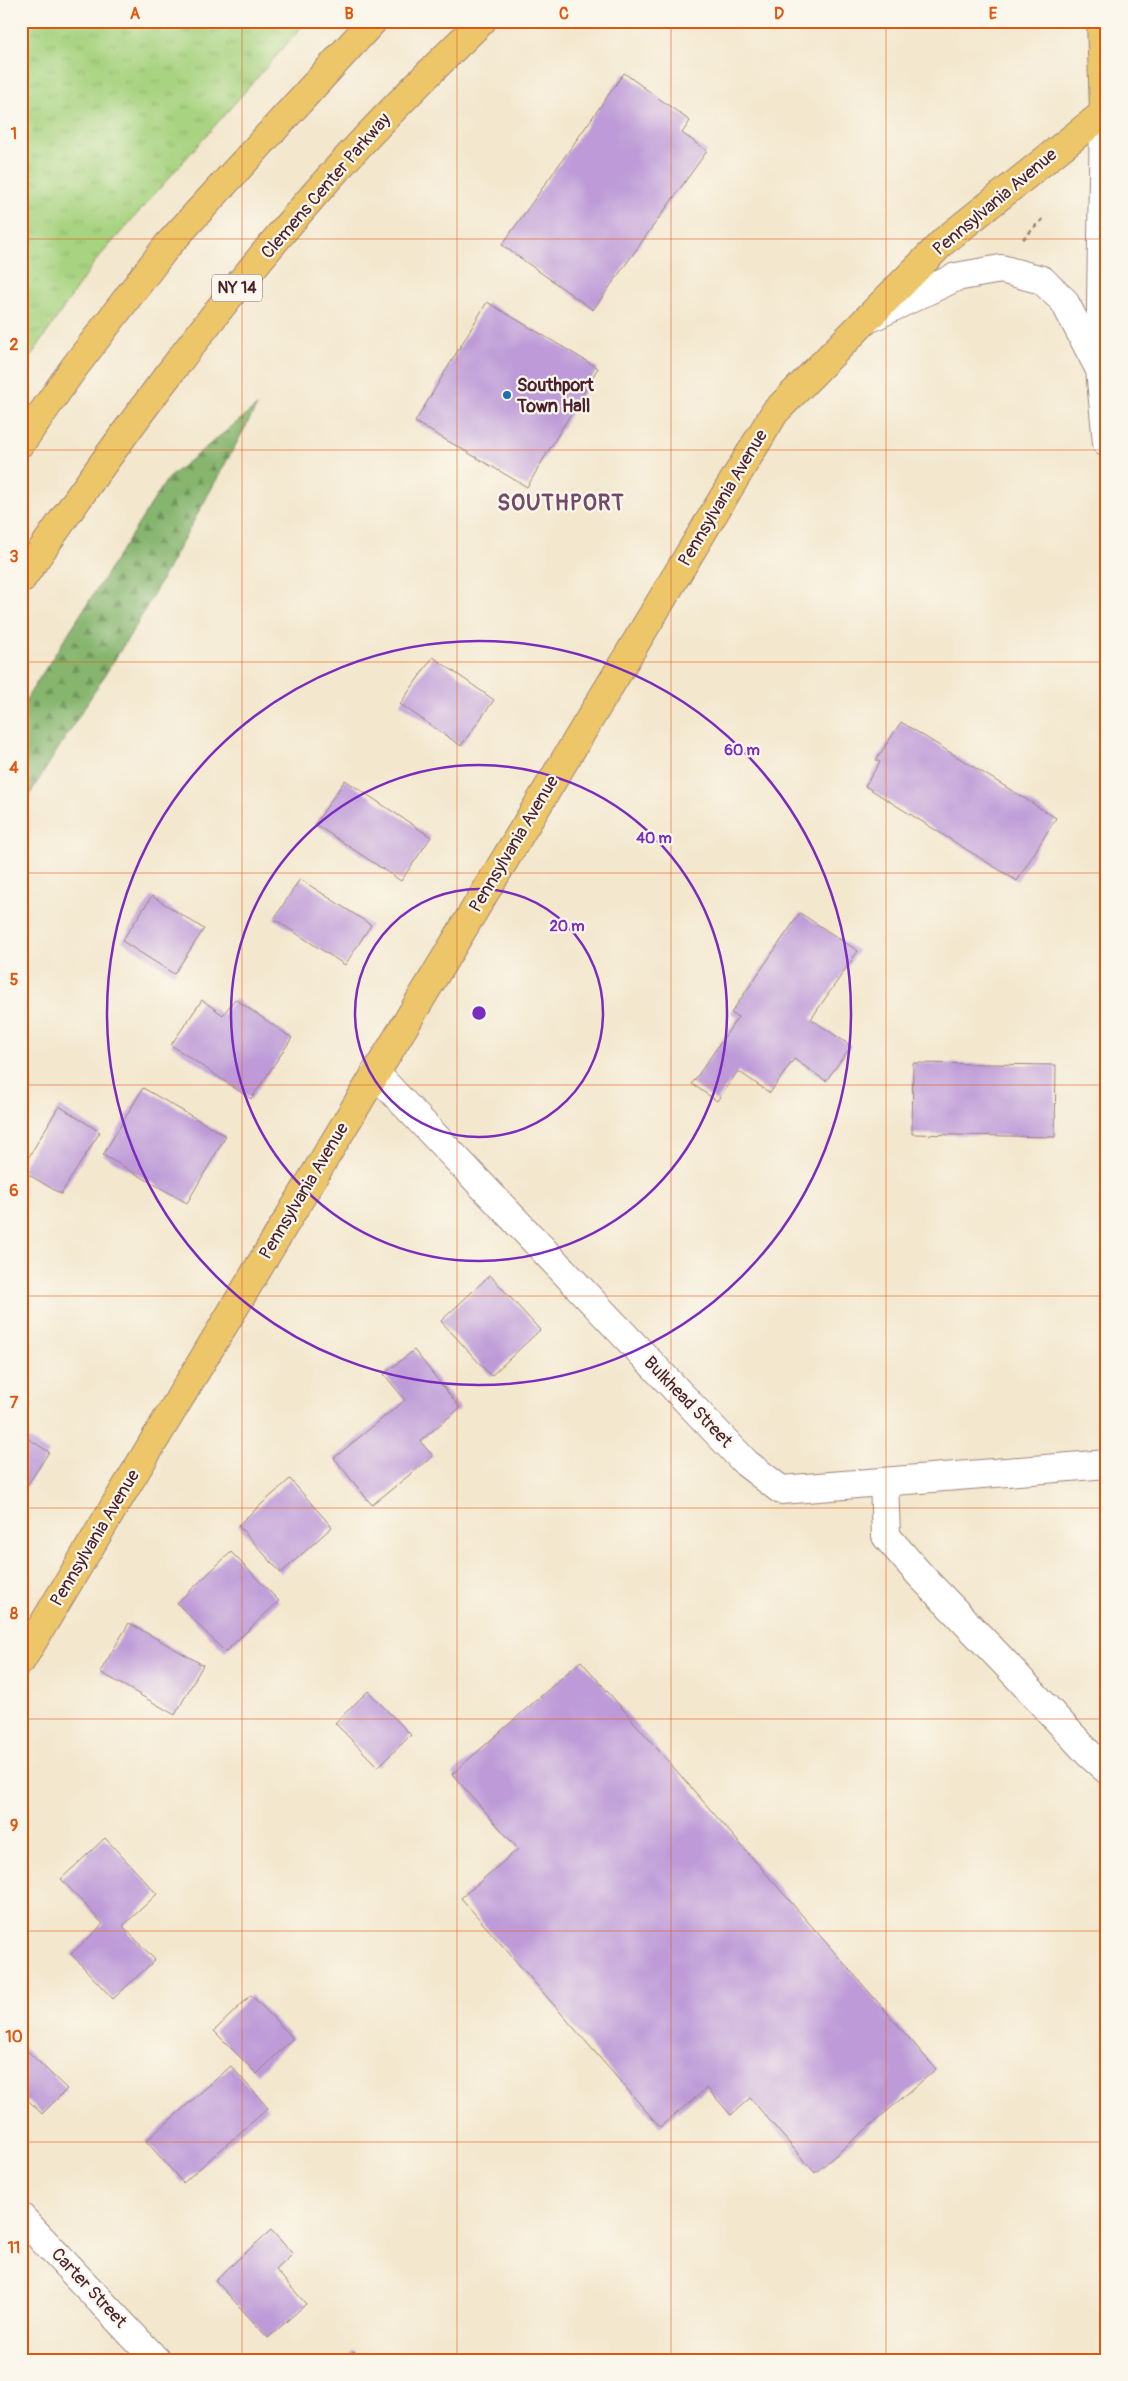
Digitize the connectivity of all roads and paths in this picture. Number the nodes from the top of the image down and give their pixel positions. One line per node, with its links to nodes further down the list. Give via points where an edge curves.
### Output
1 (373, 21): 10 (main road, via 167,246)
2 (482, 21): 12 (main road, Clemens Center Parkway / NY 14, via 415,86 314,195 213,318 82,491)
3 (1101, 21): 4 (main road)
4 (1105, 112): 7 (main road, Pennsylvania Avenue, via 944,241); 8 (street)
5 (1044, 218): 6 (path)
6 (1020, 242)
7 (866, 320): 8 (street, via 956,277 1001,269 1042,280 1064,301); 13 (main road, Pennsylvania Avenue, via 775,412)
8 (1100, 369): 9 (street)
9 (1106, 417): 11 (street)
10 (21, 443)
11 (1107, 444)
12 (21, 580)
13 (375, 1073): 15 (street, Bulkhead Street, via 746,1464 781,1490); 16 (main road, Pennsylvania Avenue)
14 (1107, 1464): 15 (street, Bulkhead Street)
15 (884, 1482): 17 (street, via 886,1536 1090,1756)
16 (21, 1661)
17 (1107, 1770)
18 (21, 2216): 19 (street, Carter Street)
19 (156, 2360)

